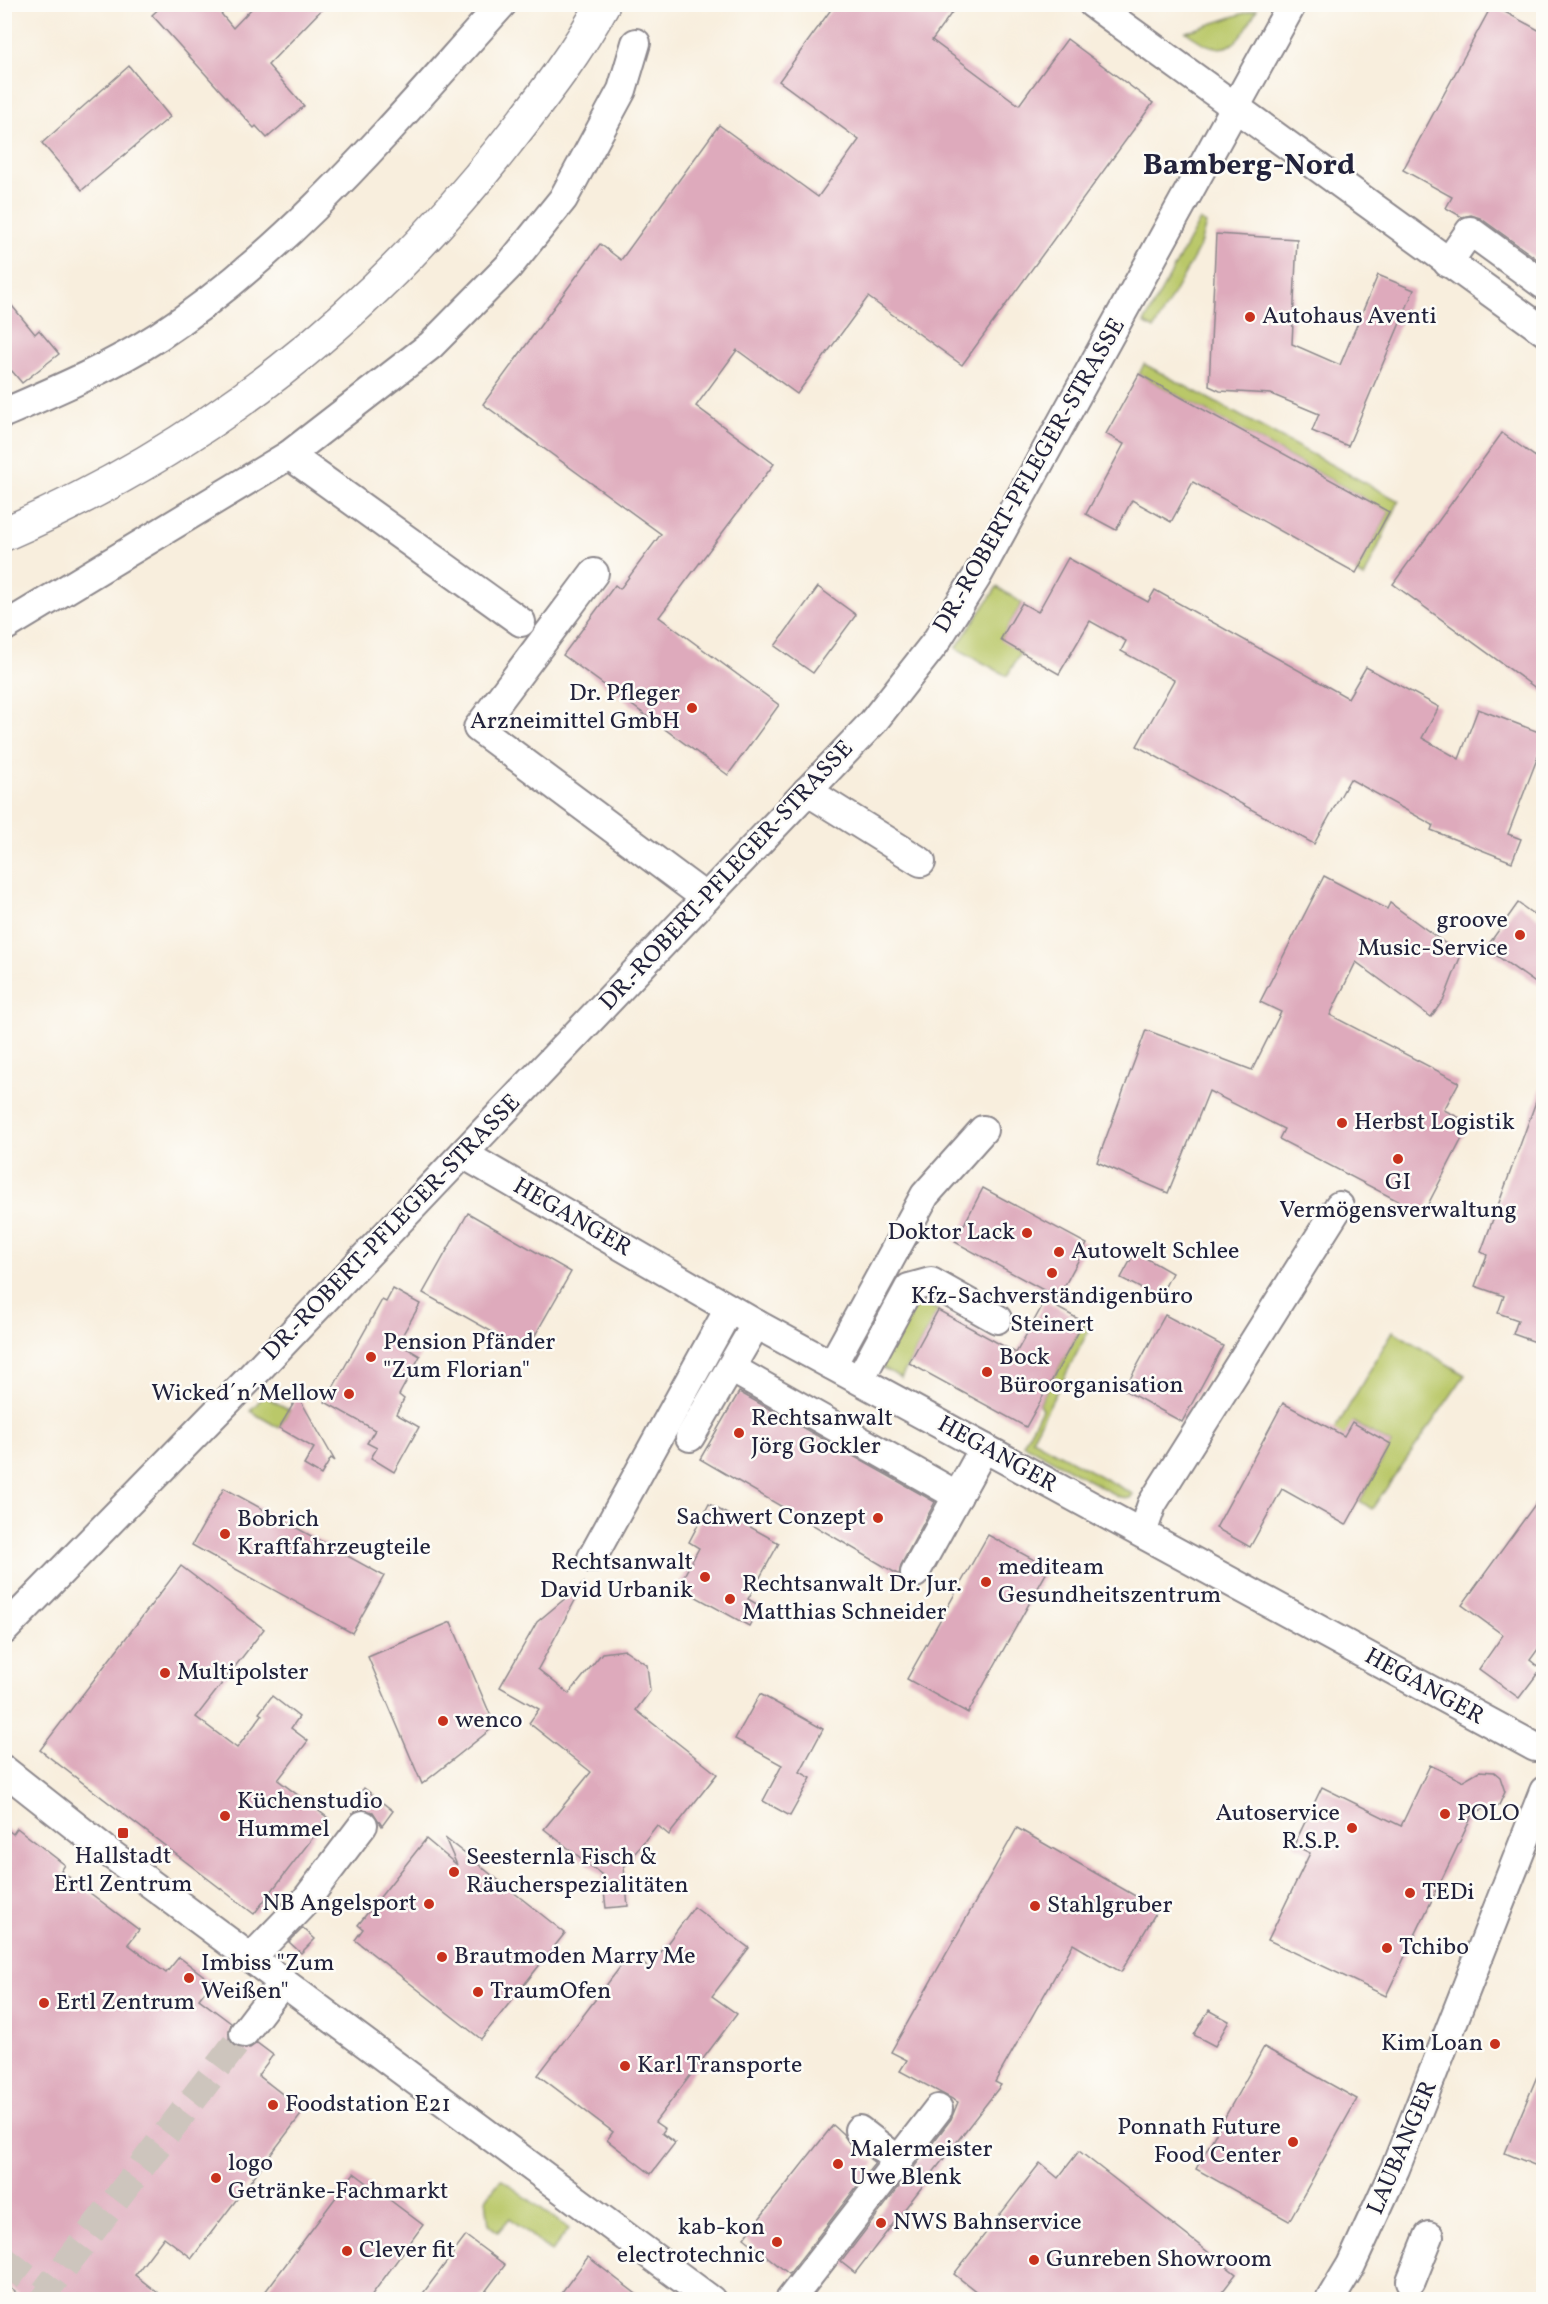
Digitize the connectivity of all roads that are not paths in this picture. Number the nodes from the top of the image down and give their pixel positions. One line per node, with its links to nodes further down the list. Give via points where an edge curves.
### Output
1 (502, 4): 10 (street, via 325,199 270,251 159,336 86,376)
2 (603, 4): 12 (main road, via 560,74 434,230 345,319 261,388 115,481)
3 (1093, 4): 6 (street)
4 (1292, 4): 6 (street, DR.-ROBERT-PFLEGER-STRASSE)
5 (636, 43): 11 (street, via 622,90 563,199 508,267 431,345)
6 (1235, 110): 7 (street); 16 (street, DR.-ROBERT-PFLEGER-STRASSE, via 954,614 873,722)
7 (1448, 263): 8 (street, via 1470,231); 9 (street)
8 (1544, 285)
9 (1544, 331)
10 (4, 413)
11 (289, 455): 14 (street); 15 (street)
12 (4, 534)
13 (594, 573): 18 (street, via 478,728)
14 (521, 622)
15 (4, 627)
16 (807, 791): 17 (street); 18 (street, DR.-ROBERT-PFLEGER-STRASSE)
17 (921, 862)
18 (706, 898): 20 (street, DR.-ROBERT-PFLEGER-STRASSE)
19 (983, 1130): 25 (street, via 925,1195)
20 (463, 1155): 22 (street, HEGANGER); 34 (street, DR.-ROBERT-PFLEGER-STRASSE)
21 (1339, 1206): 31 (street, via 1152,1504)
22 (729, 1309): 24 (street, HEGANGER); 32 (street)
23 (997, 1319): 27 (street, via 931,1282 909,1288)
24 (756, 1324): 25 (street, HEGANGER); 26 (street)
25 (832, 1365): 27 (street, HEGANGER)
26 (731, 1368): 28 (street); 30 (street)
27 (860, 1379): 29 (street, HEGANGER)
28 (690, 1437)
29 (984, 1448): 30 (street); 31 (street, HEGANGER)
30 (958, 1496): 33 (street)
31 (1142, 1533): 35 (street, HEGANGER)
32 (592, 1558)
33 (915, 1573)
34 (4, 1630)
35 (1539, 1743): 37 (street, via 1531,1762)
36 (4, 1770): 40 (street)
37 (1544, 1782)
38 (1544, 1791): 50 (street, LAUBANGER, via 1395,2169 1351,2265)
39 (363, 1825): 40 (street, via 303,1904)
40 (251, 1958): 41 (street)
41 (283, 1982): 42 (street); 48 (street)
42 (244, 2033)
43 (938, 2109): 45 (street)
44 (859, 2130): 45 (street)
45 (898, 2160): 49 (street)
46 (1429, 2236): 47 (street)
47 (1411, 2281)
48 (711, 2300)
49 (790, 2300)
50 (1330, 2300)

